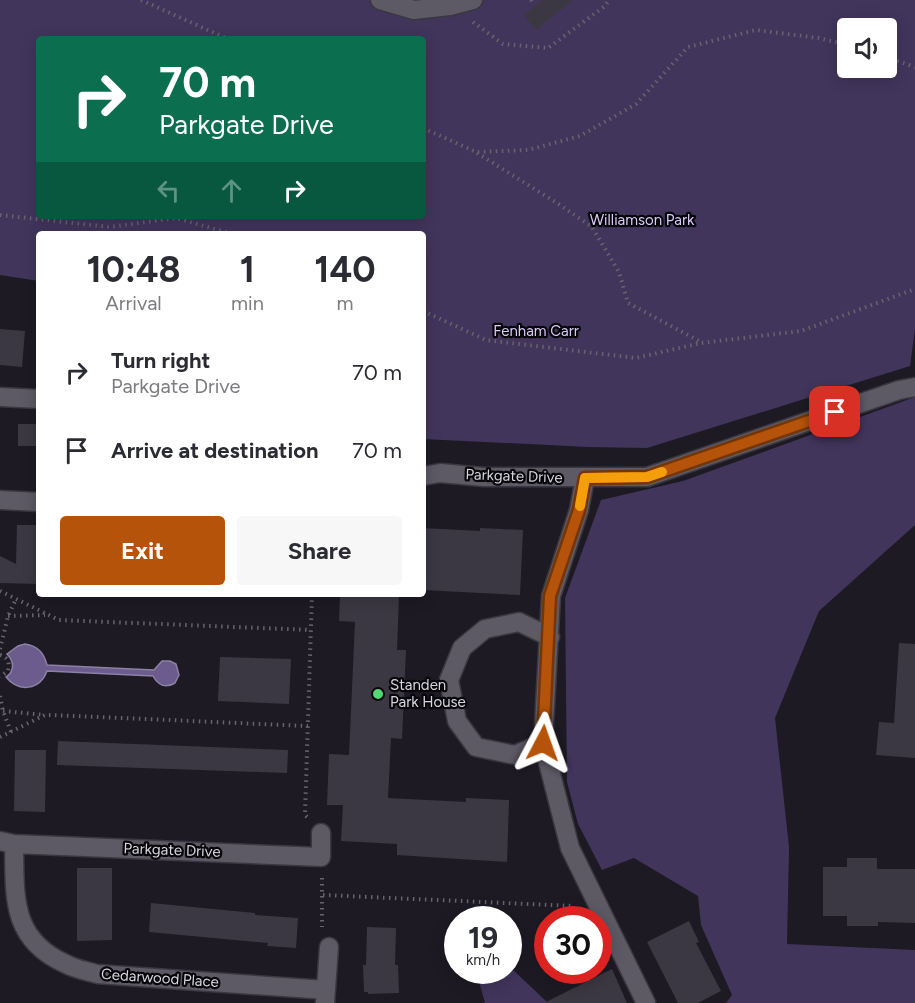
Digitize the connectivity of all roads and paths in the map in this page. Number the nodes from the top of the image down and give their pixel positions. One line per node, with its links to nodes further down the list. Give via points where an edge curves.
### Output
1 (141, 0): 6 (path)
2 (380, 0): 5 (street, via 414,10)
3 (473, 0): 5 (street)
4 (609, 0): 5 (path, via 548,48 503,44)
5 (450, 6)
6 (221, 36)
7 (837, 42): 11 (path, via 756,30 688,47 636,104 580,136 528,150)
8 (897, 61): 9 (path)
9 (915, 67)
10 (426, 129): 11 (path)
11 (476, 152): 20 (path, via 592,227 619,272 628,303)
12 (0, 215): 13 (path)
13 (36, 219)
14 (37, 219): 15 (path, via 110,227)
15 (169, 219)
16 (180, 219): 17 (path)
17 (222, 231)
18 (915, 289): 20 (path, via 801,331)
19 (426, 312): 20 (path, via 486,339 636,358)
20 (702, 343)
21 (915, 387): 25 (street, Parkgate Drive, via 647,477)
22 (0, 397): 23 (street)
23 (36, 399)
24 (426, 475): 25 (street, Parkgate Drive)
25 (585, 478): 34 (street, via 579,510 550,596)
26 (0, 500): 27 (street)
27 (36, 501)
28 (0, 591): 30 (path)
29 (312, 597): 33 (path)
30 (16, 599): 31 (path); 32 (path)
31 (46, 615): 32 (path); 33 (path, via 59,620)
32 (8, 616): 35 (path)
33 (311, 630): 41 (path)
34 (550, 637): 44 (street); 44 (street, via 519,622 485,629 462,648 448,680 457,721 476,747 515,755)
35 (0, 649)
36 (0, 655): 37 (path, via 9,666)
37 (0, 677)
38 (0, 696): 39 (path)
39 (3, 711): 40 (path); 42 (path)
40 (45, 715): 41 (path); 42 (path)
41 (308, 726): 45 (path, via 305,815)
42 (11, 732): 43 (path)
43 (0, 737)
44 (543, 743): 50 (street, via 570,848)
45 (321, 833): 47 (street)
46 (7, 842): 47 (street, Parkgate Drive); 53 (street, Cedarwood Place, via 21,922 38,949 66,965 97,974)
47 (321, 857): 48 (path)
48 (323, 895): 49 (path); 52 (path, via 322,935)
49 (576, 906)
50 (599, 906)
51 (612, 934): 54 (street)
52 (329, 947): 53 (street, Cedarwood Place)
53 (326, 996)
54 (646, 1003)

